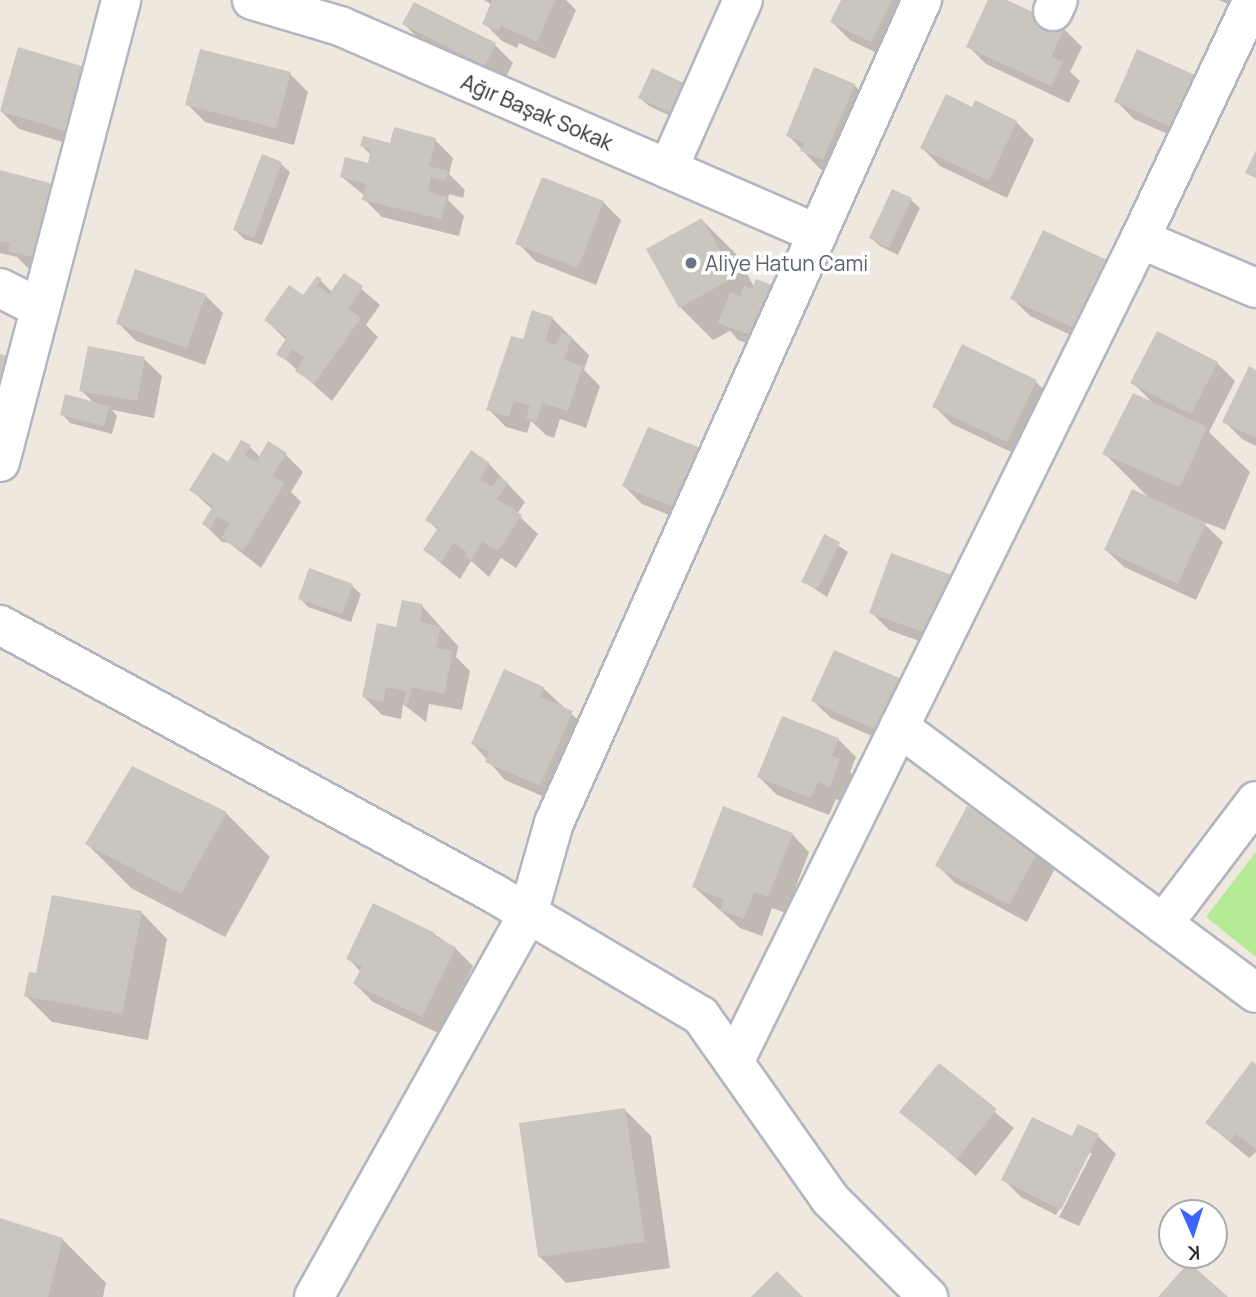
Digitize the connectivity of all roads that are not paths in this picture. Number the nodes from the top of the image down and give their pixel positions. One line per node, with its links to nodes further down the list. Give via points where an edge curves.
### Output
1 (121, 0): 13 (street)
2 (253, 0): 6 (street, Ağır Başak Sokak)
3 (743, 0): 8 (street)
4 (922, 0): 9 (street)
5 (1253, 0): 7 (street)
6 (346, 13): 8 (street, Ağır Başak Sokak)
7 (1245, 44): 10 (street)
8 (668, 169): 9 (street, Ağır Başak Sokak)
9 (818, 234): 18 (street, via 554,823)
10 (1140, 239): 12 (street); 16 (street)
11 (0, 288): 13 (street)
12 (1256, 288)
13 (40, 307): 14 (street)
14 (0, 462)
15 (0, 625): 18 (street)
16 (899, 727): 19 (street); 21 (street)
17 (1256, 800): 19 (street)
18 (528, 914): 21 (street, via 701,1016); 22 (street)
19 (1163, 924): 20 (street)
20 (1256, 993)
21 (734, 1062): 23 (street, via 830,1199)
22 (314, 1297)
23 (928, 1297)

